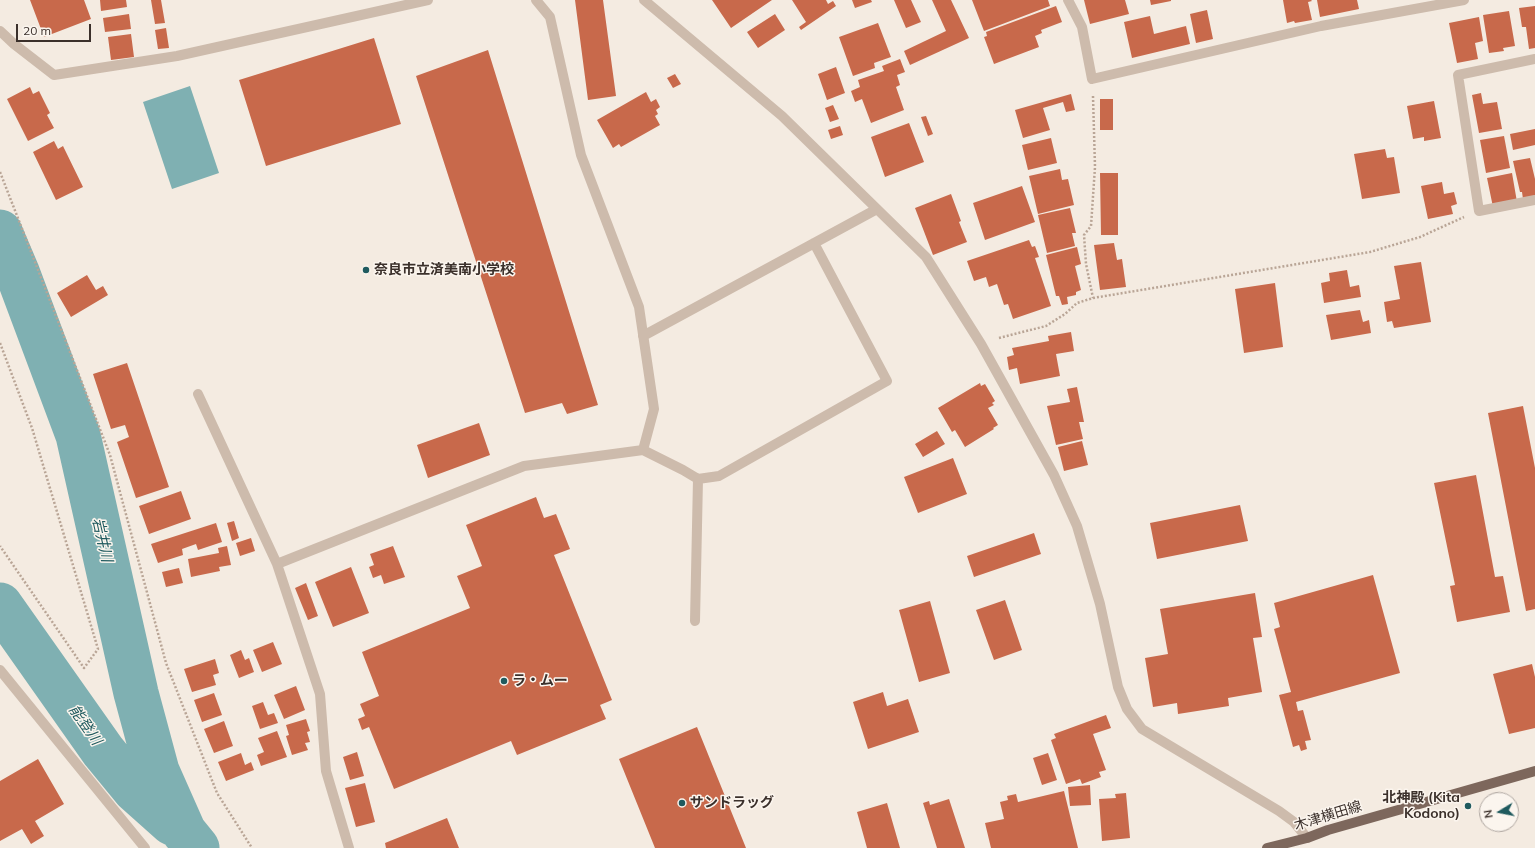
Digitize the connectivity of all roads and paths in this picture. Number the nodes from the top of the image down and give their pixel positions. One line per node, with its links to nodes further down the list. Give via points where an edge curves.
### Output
1 (428, 0): 6 (street, via 177,56 54,75)
2 (536, 0): 15 (street, via 550,17 581,155 639,307)
3 (644, 0): 11 (street, via 782,116)
4 (1068, 0): 8 (street, via 1082,27)
5 (1464, 0): 8 (street, via 1321,26)
6 (0, 31)
7 (1535, 59): 12 (street, via 1458,75)
8 (1092, 79): 14 (path, via 1095,167 1091,226 1084,235 1086,264)
9 (0, 172): 28 (path, via 110,455 166,663 217,793)
10 (1535, 200): 12 (street)
11 (877, 209): 13 (street); 17 (street, via 926,257)
12 (1479, 211): 14 (path, via 1420,237 1370,252)
13 (814, 243): 15 (street); 20 (street, via 887,381 719,476)
14 (1093, 298): 17 (path, via 1077,304 1046,326)
15 (643, 336): 19 (street, via 654,409)
16 (0, 343): 21 (path, via 32,428 98,649 84,668)
17 (981, 344): 26 (street, via 1054,475 1077,526 1100,604 1118,687 1127,709 1142,729 1279,811 1294,822)
18 (198, 394): 22 (street)
19 (643, 450): 20 (street); 22 (street, via 524,466)
20 (698, 479): 23 (street)
21 (0, 546)
22 (278, 564): 29 (street, via 320,694 326,771)
23 (695, 621)
24 (0, 670): 27 (street)
25 (1535, 771): 26 (main road, 木津横田線)
26 (1307, 838): 30 (main road, 木津横田線)
27 (145, 848)
28 (252, 848)
29 (350, 848)
30 (1267, 848)

